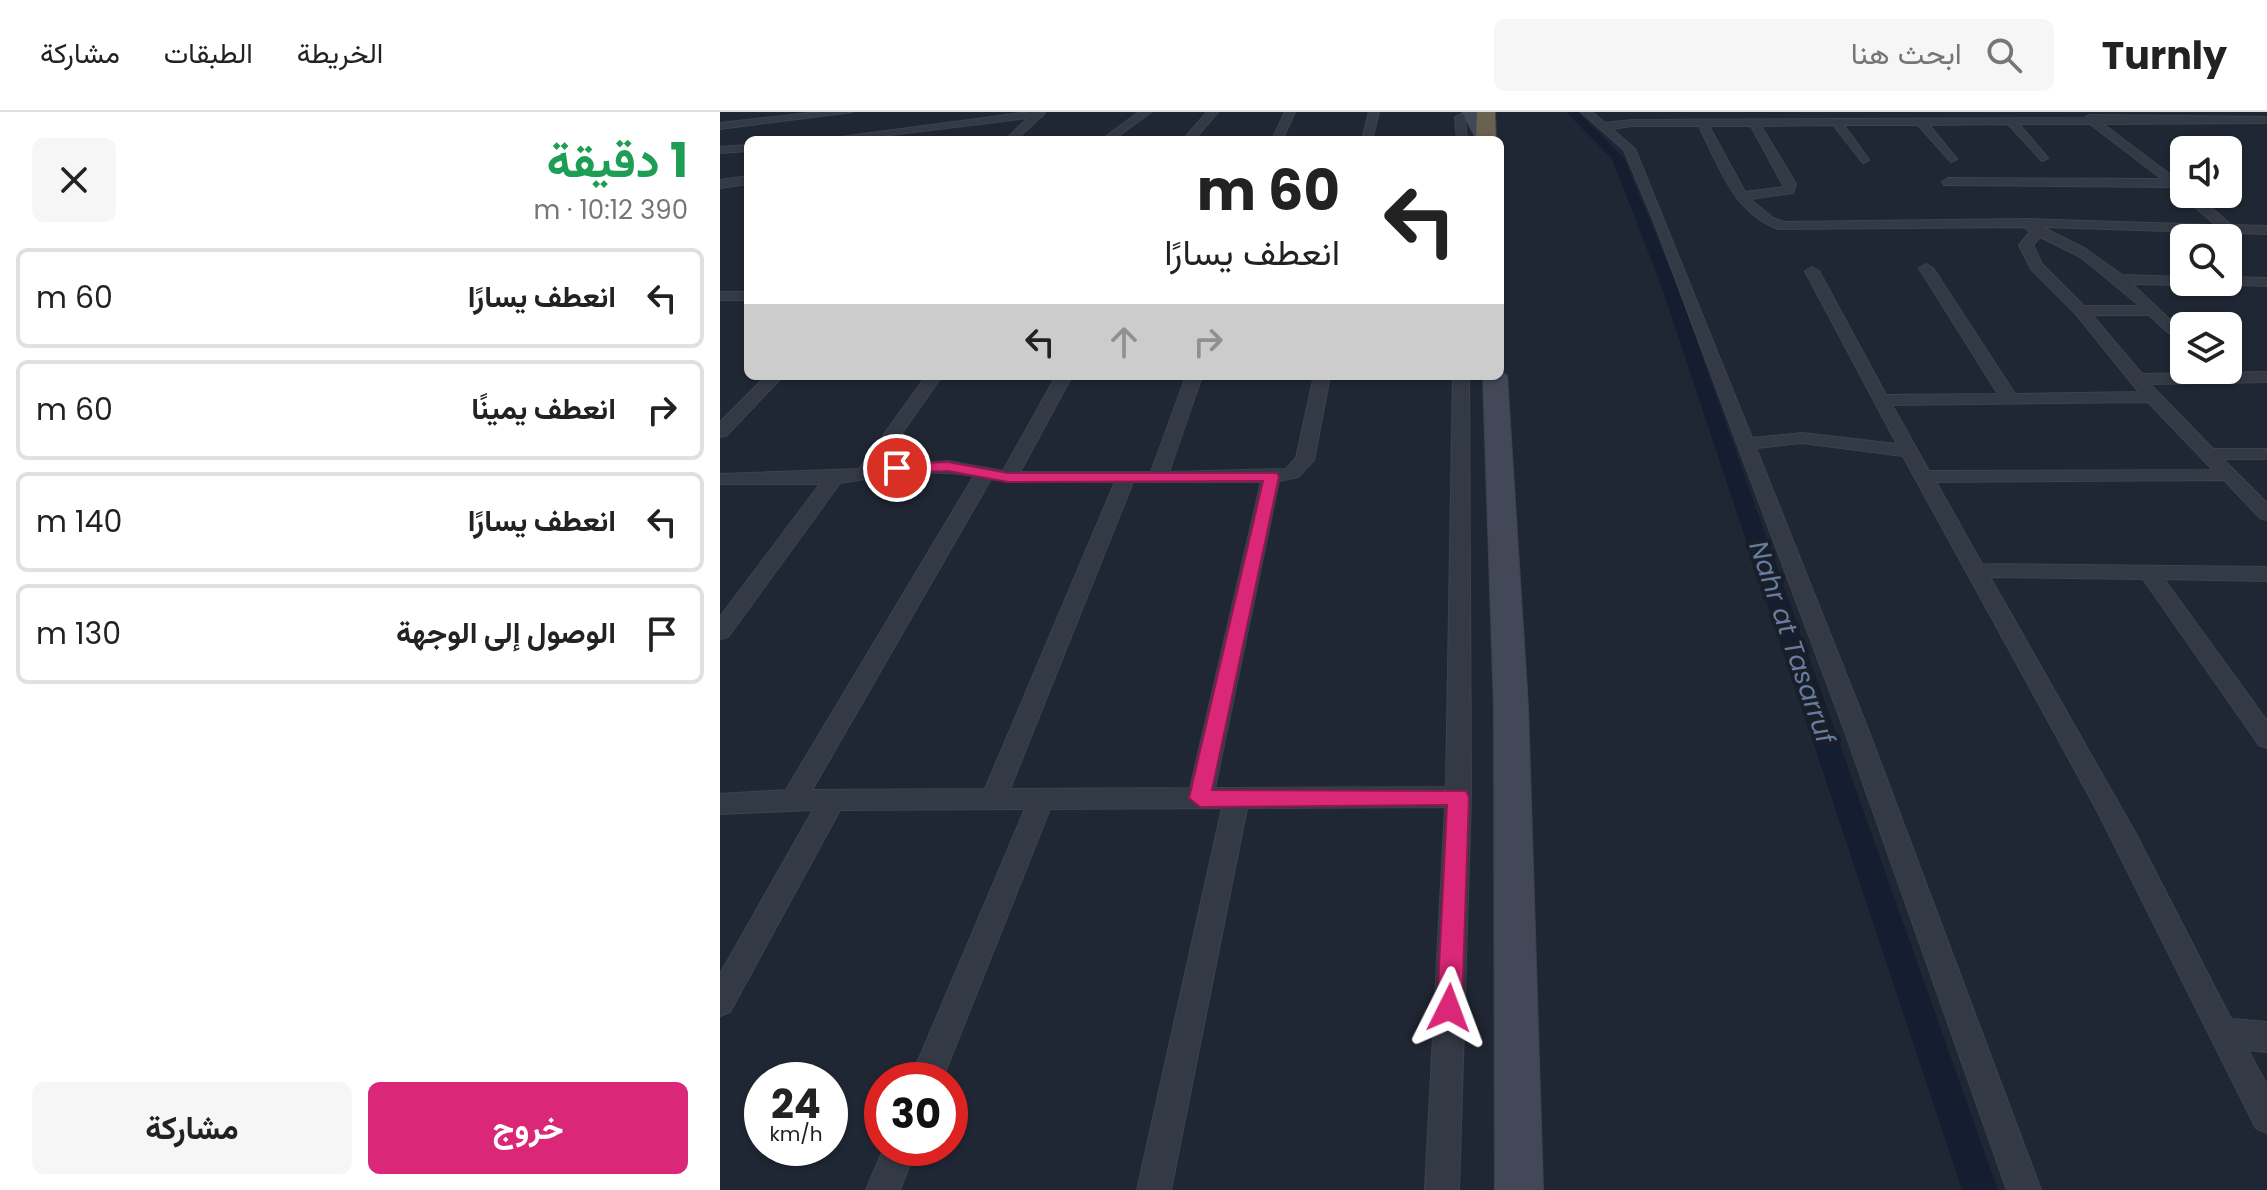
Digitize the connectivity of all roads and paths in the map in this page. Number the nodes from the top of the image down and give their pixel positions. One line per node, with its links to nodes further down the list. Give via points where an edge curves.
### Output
1 (729, 112): 12 (street)
2 (785, 112): 12 (street)
3 (847, 112): 20 (street)
4 (1146, 112): 23 (street)
5 (1213, 112): 24 (street)
6 (1290, 112): 25 (street)
7 (1374, 112): 26 (street)
8 (2254, 112): 14 (street)
9 (1039, 113): 21 (street); 22 (street)
10 (1476, 113): 27 (street, via 1460,117); 28 (highway)
11 (2087, 116): 14 (street); 15 (street); 36 (street)
12 (720, 118)
13 (1595, 120): 19 (street); 72 (street, via 1629,149)
14 (2267, 120)
15 (2011, 121): 18 (street); 31 (street)
16 (1754, 122): 17 (street); 19 (street); 39 (street, via 1790,184 1780,194)
17 (1836, 122): 18 (street); 33 (street)
18 (1921, 122): 32 (street)
19 (1703, 124): 39 (street, via 1732,182)
20 (720, 126)
21 (918, 135)
22 (1014, 136)
23 (1112, 136)
24 (1192, 136)
25 (1279, 136)
26 (1368, 136)
27 (1462, 136)
28 (1485, 136)
29 (744, 148): 30 (street)
30 (720, 150)
31 (2042, 158)
32 (1951, 159)
33 (1863, 160)
34 (744, 181): 38 (street)
35 (1948, 182): 37 (street)
36 (2170, 182)
37 (2170, 183)
38 (720, 184)
39 (1745, 196): 42 (street, via 1765,222 1783,226)
40 (2204, 208): 41 (street)
41 (2222, 224)
42 (2032, 228): 43 (street); 48 (street, via 2083,252); 54 (street, via 2026,245 2036,266)
43 (2170, 228)
44 (2242, 229): 45 (street)
45 (2267, 230)
46 (1926, 268): 69 (street)
47 (1812, 271): 70 (street)
48 (2122, 279): 49 (street); 55 (street)
49 (2170, 281)
50 (2242, 281): 51 (street)
51 (2267, 282)
52 (720, 296): 53 (street)
53 (744, 296)
54 (2080, 310): 55 (street); 60 (street)
55 (2153, 311): 56 (street)
56 (2170, 328)
57 (2242, 375): 59 (street)
58 (2170, 376): 60 (street)
59 (2267, 377)
60 (2137, 379): 68 (street)
61 (771, 380): 71 (street)
62 (931, 380): 77 (street)
63 (1062, 380): 80 (street)
64 (1193, 380): 79 (street)
65 (1321, 380): 82 (street, via 1305,460 1292,473)
66 (1461, 380): 92 (street)
67 (1495, 380): 109 (street, via 1511,707)
68 (2152, 397): 69 (street); 74 (street)
69 (2010, 399): 70 (street)
70 (1882, 400): 73 (street)
71 (720, 432)
72 (1746, 444): 73 (street, via 1802,438); 110 (street)
73 (1907, 451): 83 (street)
74 (2211, 454): 75 (street); 78 (street)
75 (2267, 454)
76 (986, 472): 77 (street, via 926,466); 80 (street); 97 (street)
77 (865, 473): 84 (street)
78 (2230, 475): 83 (street); 86 (street)
79 (1158, 476): 81 (street); 82 (street)
80 (1008, 477): 81 (street)
81 (1126, 477): 96 (street)
82 (1271, 477): 94 (street)
83 (1921, 477): 87 (street)
84 (834, 478): 85 (street); 90 (street)
85 (720, 479)
86 (2267, 514)
87 (1975, 570): 88 (street); 101 (street, via 2108,806)
88 (2148, 571): 89 (street); 91 (street)
89 (2267, 574)
90 (720, 632)
91 (2267, 739)
92 (1458, 797): 95 (street); 108 (street)
93 (1042, 798): 94 (street); 96 (street); 103 (street)
94 (1200, 798): 95 (street)
95 (1239, 798): 107 (street)
96 (993, 799): 98 (street)
97 (793, 800): 98 (street); 99 (street)
98 (831, 802): 100 (street)
99 (720, 804)
100 (720, 1002)
101 (2221, 1033): 102 (street); 104 (street)
102 (2267, 1037)
103 (933, 1062)
104 (2267, 1117)
105 (893, 1166): 106 (street)
106 (883, 1190)
107 (1154, 1190)
108 (1442, 1190)
109 (1519, 1190)
110 (2024, 1190)

